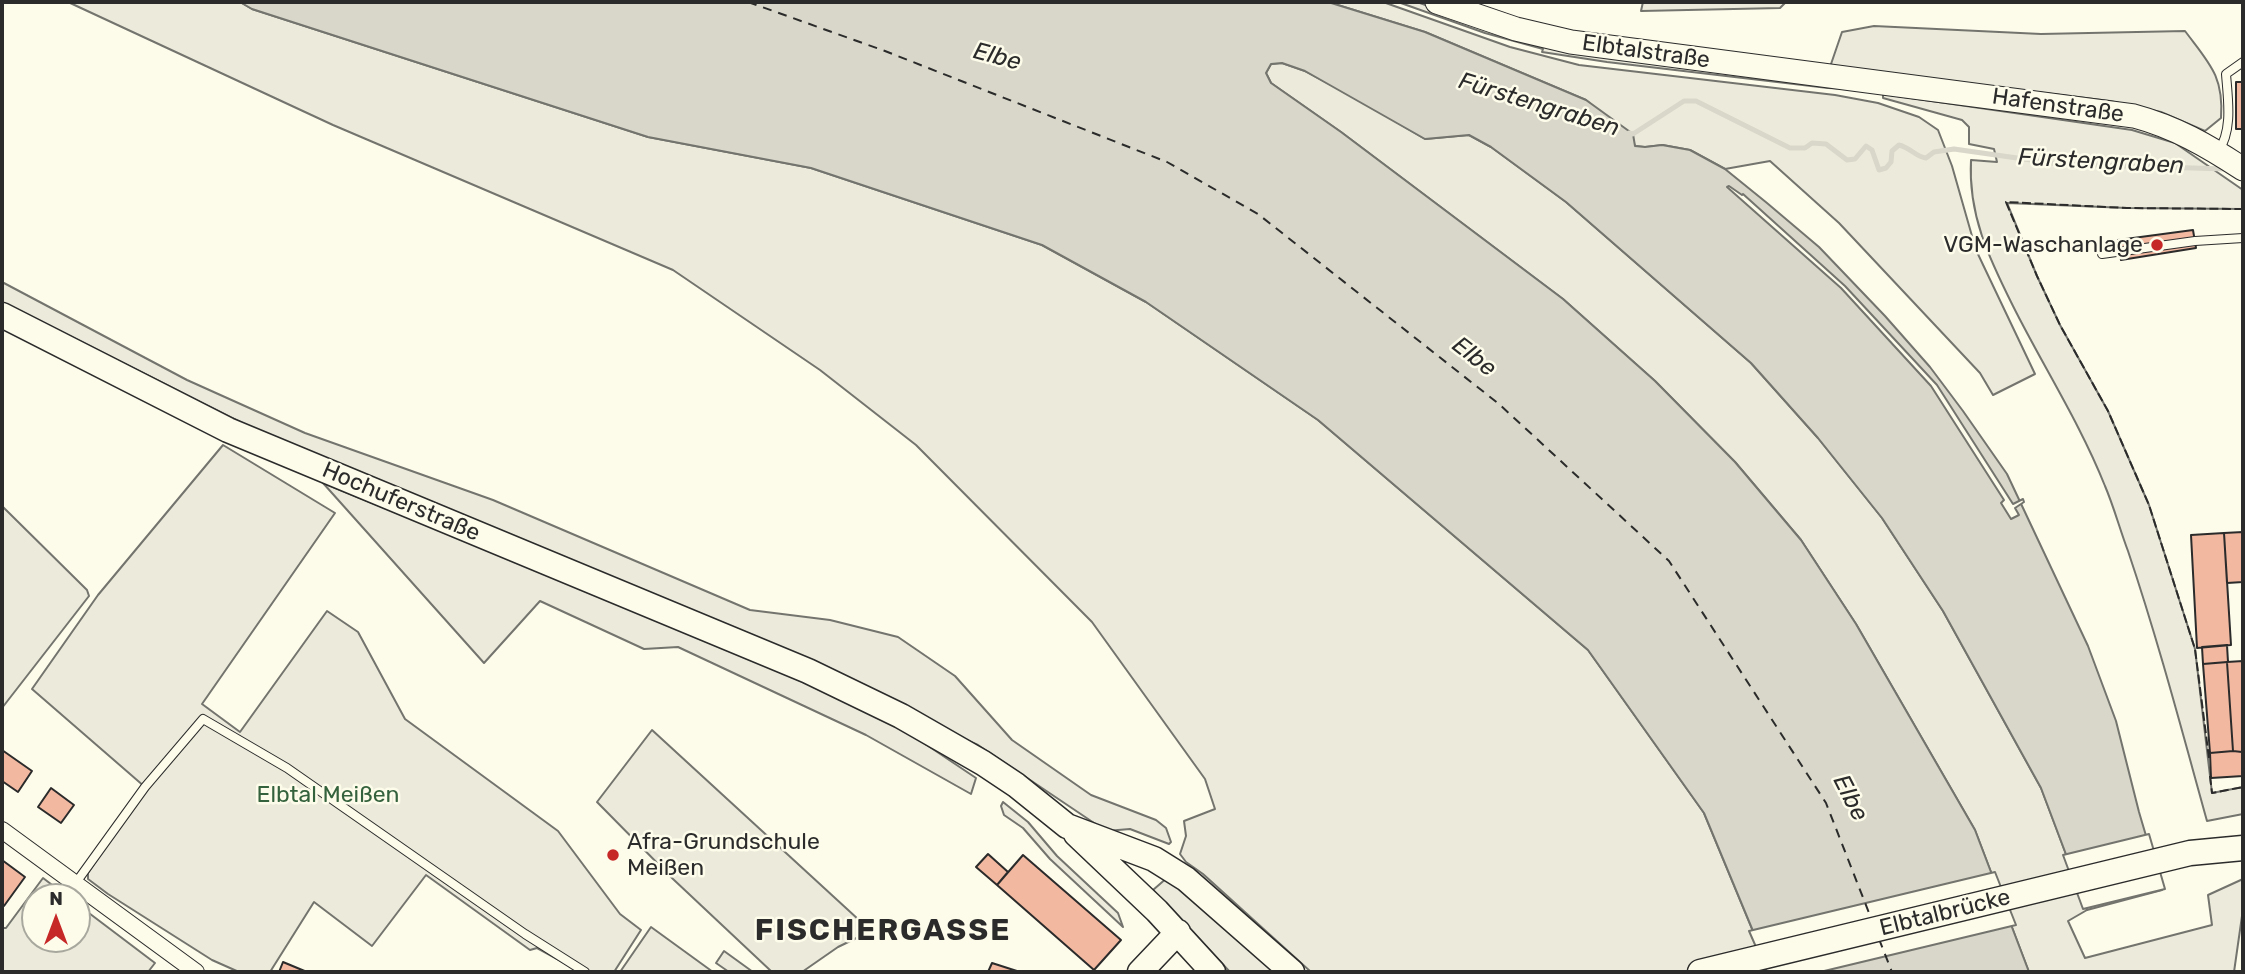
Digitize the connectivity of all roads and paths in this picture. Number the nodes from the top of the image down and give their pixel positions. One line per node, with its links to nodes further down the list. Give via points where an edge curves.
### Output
1 (1437, 2): 3 (street, Elbtalstraße, via 1571,42)
2 (2243, 62): 4 (lane, via 2226,74 2229,107 2225,142)
3 (1861, 83): 4 (street, Hafenstraße, via 2134,116 2179,131)
4 (2218, 152): 5 (street, Hafenstraße)
5 (2243, 169)
6 (2243, 238): 7 (lane)
7 (2102, 254)
8 (2, 315): 9 (main road, Hochuferstraße, via 228,430 808,671 983,763)
9 (1068, 826): 17 (main road); 22 (main road, via 1154,859 1186,879)
10 (2243, 830): 13 (main road, Elbtalbrücke)
11 (2, 831): 14 (street)
12 (2243, 848): 13 (main road, Elbtalbrücke)
13 (2190, 853): 23 (main road, Elbtalbrücke)
14 (74, 883)
15 (76, 883): 19 (lane, via 145,787 203,719 287,768)
16 (91, 896): 18 (street)
17 (1178, 932): 20 (main road); 21 (main road)
18 (195, 972)
19 (585, 972)
20 (1140, 972)
21 (1213, 972)
22 (1292, 972)
23 (1700, 972)

